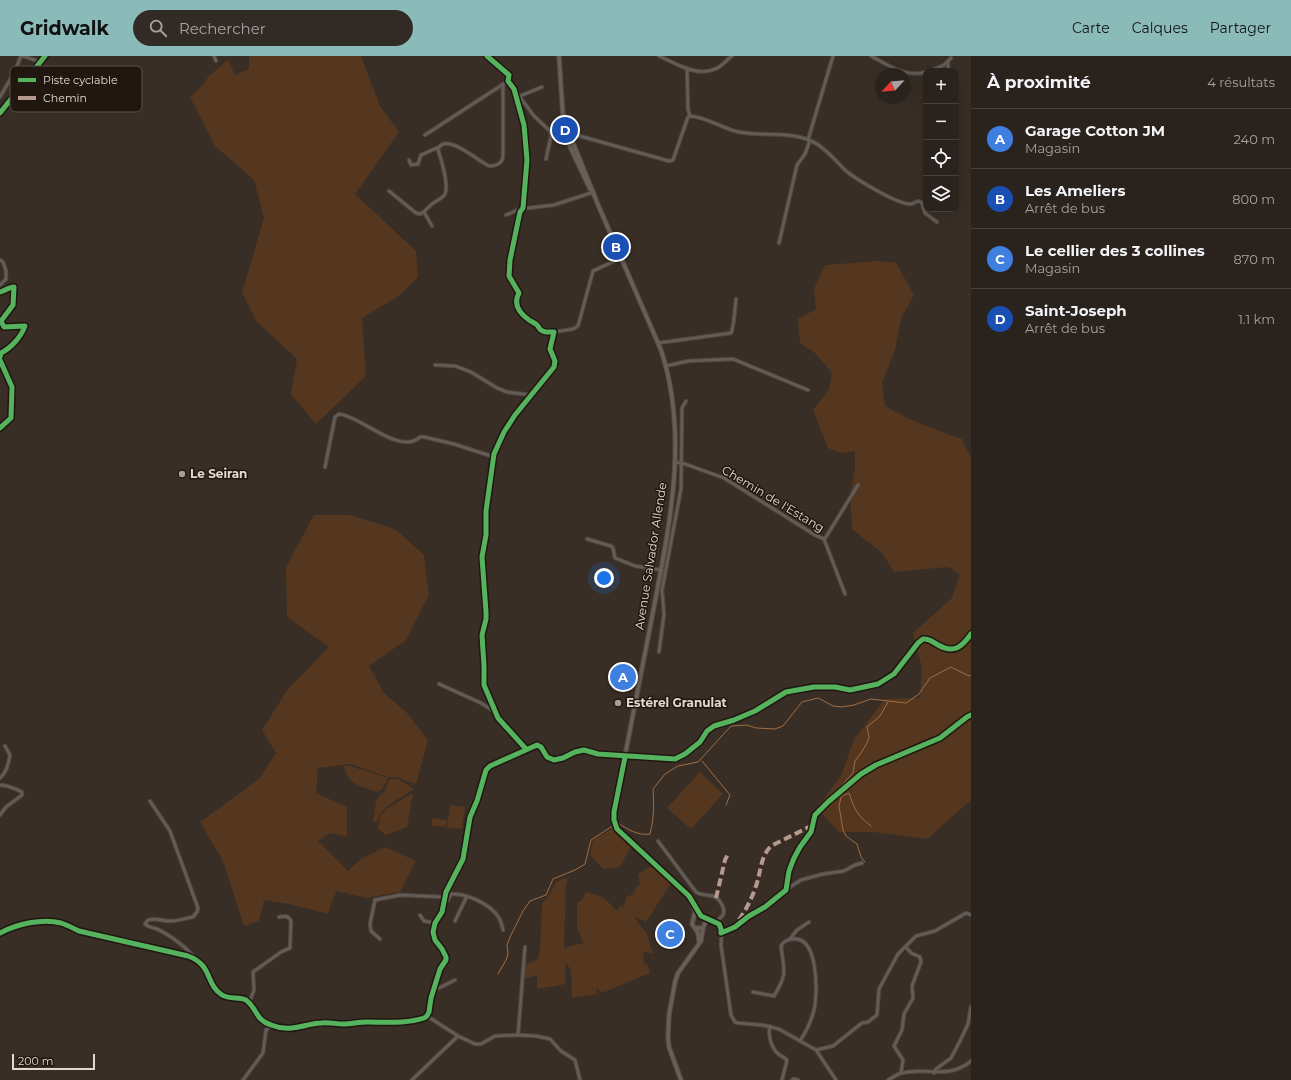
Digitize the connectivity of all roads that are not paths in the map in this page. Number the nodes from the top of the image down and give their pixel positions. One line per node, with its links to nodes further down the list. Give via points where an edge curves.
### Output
1 (22, 56): 13 (street); 14 (street)
2 (45, 56): 13 (street)
3 (214, 56): 11 (street)
4 (488, 56): 21 (street, via 508,75)
5 (559, 56): 28 (main road, Avenue Salvador Allende)
6 (659, 56): 16 (street)
7 (732, 56): 16 (street, via 716,69 702,72)
8 (833, 56): 33 (street)
9 (871, 56): 19 (street, via 906,73)
10 (951, 58): 12 (street)
11 (216, 61)
12 (948, 61): 17 (street); 18 (street)
13 (40, 62): 15 (street)
14 (17, 66)
15 (37, 66)
16 (687, 68): 29 (street)
17 (937, 68)
18 (948, 68)
19 (923, 73)
20 (10, 80): 25 (street)
21 (508, 80): 22 (street); 24 (street)
22 (503, 84): 32 (street); 34 (street, via 503,157 500,162 489,166 455,145 444,143)
23 (542, 87): 24 (street)
24 (520, 96): 35 (street, via 534,116 550,131)
25 (0, 98)
26 (10, 100): 27 (street)
27 (0, 113)
28 (564, 115): 30 (main road, Avenue Salvador Allende); 31 (main road, Avenue Salvador Allende)
29 (690, 116): 31 (street, via 673,160 669,161); 33 (street, via 737,132 791,135)
30 (564, 124): 31 (street); 38 (main road, Avenue Salvador Allende, via 566,138)
31 (569, 133): 38 (main road, Avenue Salvador Allende)
32 (425, 134)
33 (808, 140): 42 (street, via 817,144 847,172 877,190 905,203 919,201 925,213); 44 (street, via 805,154 797,165)
34 (438, 147): 36 (street, via 420,156 416,166 411,166); 40 (street, via 445,191 442,197)
35 (546, 159)
36 (409, 160)
37 (389, 191): 40 (street, via 416,213)
38 (593, 193): 39 (street, via 554,205); 45 (main road, Avenue Salvador Allende)
39 (523, 208): 41 (street); 47 (street)
40 (424, 212): 43 (street)
41 (506, 215)
42 (937, 222)
43 (432, 226)
44 (779, 243)
45 (621, 258): 51 (main road, Avenue Salvador Allende); 56 (street, via 593,271 578,326 554,332 550,349 555,364)
46 (0, 260): 48 (street, via 6,271 6,279)
47 (510, 260)
48 (0, 285)
49 (0, 292): 52 (street, via 14,287 13,305 0,321 4,327 25,326 8,349 1,353)
50 (736, 300): 51 (street, via 731,332)
51 (658, 343): 54 (main road, Avenue Salvador Allende)
52 (0, 358): 58 (street, via 12,387 11,418)
53 (435, 365): 56 (street, via 455,366 507,392)
54 (666, 366): 55 (street, via 688,361 733,359); 60 (main road, Avenue Salvador Allende, via 675,416)
55 (808, 390)
56 (531, 395): 59 (street, via 504,432)
57 (686, 401): 61 (street, via 682,408)
58 (0, 428)
59 (494, 456): 62 (street, via 424,437 410,442 394,440 358,420 339,414 335,417); 72 (street, via 482,557 486,619 482,635 484,685)
60 (675, 462): 61 (street, Chemin de l'Estang); 66 (main road, Avenue Salvador Allende)
61 (681, 463): 65 (street, Chemin de l'Estang, via 724,478); 67 (street, via 681,489)
62 (325, 467)
63 (858, 485): 65 (street, Chemin de l'Estang)
64 (587, 539): 66 (street, via 611,546 615,558 635,566)
65 (824, 539): 68 (street)
66 (661, 570): 67 (street); 75 (main road, Avenue Salvador Allende)
67 (666, 571): 70 (street, via 662,590 664,614)
68 (844, 594)
69 (971, 634): 78 (street, via 955,649 938,645 931,639 923,639 894,674 878,684 850,690 814,687 786,692 755,711 714,726 700,742 675,759)
70 (659, 652)
71 (439, 684): 72 (street)
72 (496, 712): 76 (street, via 498,718)
73 (971, 715): 85 (street, via 940,738 861,774 828,802 815,815 811,832 788,871)
74 (5, 746): 79 (street, via 10,756 7,768)
75 (627, 746): 77 (street); 78 (main road, Avenue Salvador Allende)
76 (526, 749): 77 (street, via 539,746 554,760 584,750); 88 (street, via 486,770 468,823 463,859)
77 (620, 756): 78 (street)
78 (625, 757): 86 (main road, Avenue Salvador Allende, via 614,812 615,825)
79 (0, 778)
80 (0, 786): 82 (street, via 5,785 22,792 22,795)
81 (150, 801): 108 (street, via 170,831 198,908 194,917 168,921 155,918 145,924 181,944)
82 (0, 815)
83 (658, 841): 95 (street, via 696,892 713,896 721,903 723,914)
84 (862, 863): 85 (street, via 844,871 801,880)
85 (786, 890): 102 (street, via 765,907)
86 (684, 892): 92 (main road, via 692,904); 93 (main road, via 692,899)
87 (467, 896): 88 (street, via 451,894 448,900); 94 (street); 100 (street, via 493,911 499,918)
88 (444, 899): 97 (street, via 442,912); 103 (street, via 400,895 375,900 370,924 371,931)
89 (420, 915): 97 (street, via 424,921)
90 (971, 915): 107 (street, via 966,913 935,931 916,936)
91 (279, 917): 112 (street, via 290,918 290,948 253,972 254,990)
92 (694, 917): 93 (main road); 99 (main road, via 692,924)
93 (703, 917): 95 (street); 98 (main road)
94 (455, 921)
95 (714, 922): 98 (street); 102 (street, via 720,926)
96 (809, 922): 104 (street)
97 (435, 923): 110 (street, via 435,940 442,948 446,960)
98 (704, 926): 99 (main road); 106 (main road)
99 (696, 928): 106 (main road, via 699,937)
100 (503, 930)
101 (0, 933): 108 (street, via 31,923 55,922 79,931)
102 (722, 934): 116 (street, via 721,945 733,1018 738,1023)
103 (380, 939)
104 (790, 939): 111 (street, via 781,946 784,965 781,986 774,996); 119 (street, via 803,941 809,949 816,972 814,1010)
105 (525, 947): 117 (street)
106 (697, 947): 127 (main road, via 678,973 669,1015 669,1047)
107 (906, 947): 120 (street, via 898,954 879,989 877,1015 862,1023 833,1046); 122 (street, via 920,957 922,962 912,986 912,998 904,1014 902,1030 894,1046 903,1060)
108 (195, 958): 112 (street, via 206,969 218,992 226,997 243,999)
109 (455, 980): 110 (street, via 440,988)
110 (434, 987): 114 (street)
111 (753, 992)
112 (249, 1003): 115 (street, via 261,1021)
113 (971, 1007): 123 (street, via 966,1030 951,1058)
114 (427, 1016): 115 (street, via 393,1023 322,1022 286,1029); 118 (street)
115 (271, 1026): 124 (street, via 266,1030 263,1053)
116 (770, 1026): 119 (street, via 779,1028); 128 (street, via 769,1033 774,1049 787,1060)
117 (518, 1035): 118 (street, via 495,1036 478,1044); 126 (street, via 550,1039 561,1051 575,1060)
118 (458, 1036): 125 (street)
119 (800, 1041): 120 (street)
120 (816, 1050): 131 (street)
121 (971, 1061): 123 (street, via 954,1071)
122 (901, 1073): 123 (street); 132 (street)
123 (934, 1073)
124 (243, 1080)
125 (412, 1080)
126 (580, 1080)
127 (681, 1080)
128 (782, 1080)
129 (792, 1080): 130 (street)
130 (798, 1080)
131 (836, 1080)
132 (888, 1080)

